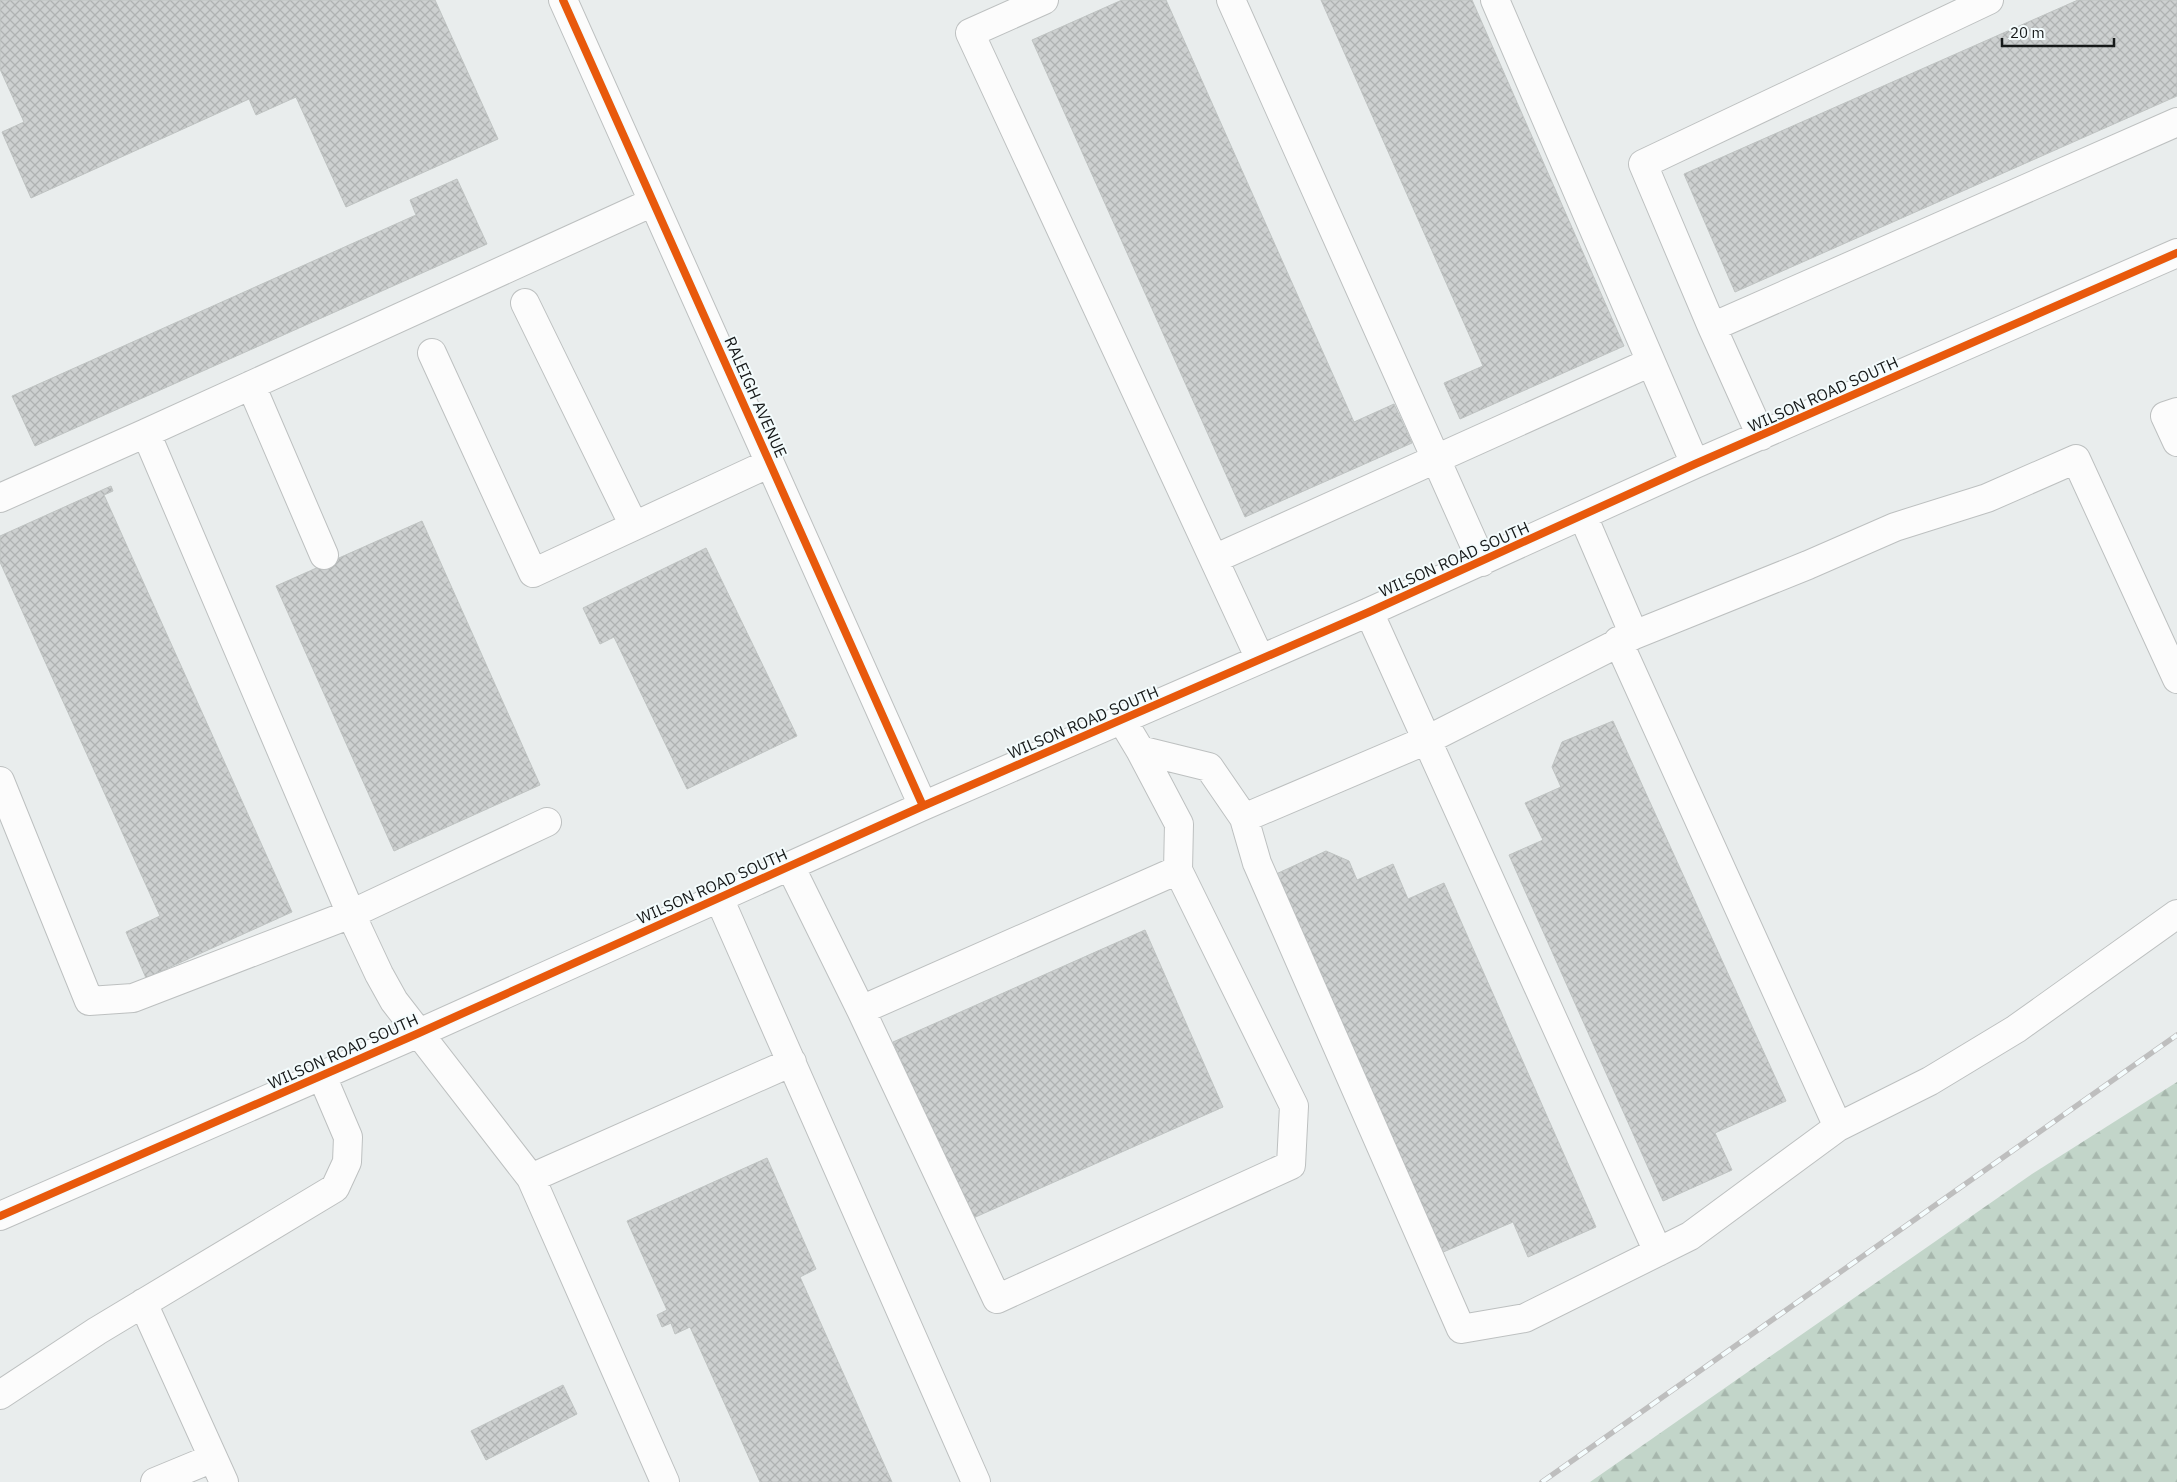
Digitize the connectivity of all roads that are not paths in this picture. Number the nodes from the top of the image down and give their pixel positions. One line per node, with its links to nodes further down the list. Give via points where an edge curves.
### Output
1 (563, 0): 7 (street, RALEIGH AVENUE)
2 (1044, 0): 25 (street, via 970,33)
3 (1231, 0): 18 (street)
4 (1495, 0): 12 (street)
5 (1989, 0): 10 (street, via 1643,164)
6 (2177, 122): 10 (street)
7 (653, 202): 13 (street); 19 (street, RALEIGH AVENUE)
8 (2177, 253): 16 (street, WILSON ROAD SOUTH)
9 (525, 303): 23 (street)
10 (1712, 327): 16 (street)
11 (432, 352): 23 (street, via 533,573)
12 (1651, 362): 18 (street); 20 (street)
13 (251, 385): 15 (street); 24 (street)
14 (2177, 412): 17 (street, via 2165,416)
15 (146, 433): 21 (street); 41 (street)
16 (1761, 436): 20 (street, WILSON ROAD SOUTH)
17 (2177, 442)
18 (1437, 459): 25 (street); 26 (street)
19 (770, 464): 23 (street); 35 (street, RALEIGH AVENUE)
20 (1695, 464): 22 (street, WILSON ROAD SOUTH)
21 (0, 498)
22 (1583, 516): 26 (street, WILSON ROAD SOUTH); 28 (street)
23 (634, 526)
24 (324, 555)
25 (1214, 559): 29 (street)
26 (1482, 562): 27 (street, WILSON ROAD SOUTH)
27 (1369, 612): 29 (street, WILSON ROAD SOUTH); 32 (street)
28 (1626, 638): 30 (street, via 1895,527 1987,498 2076,459); 32 (street); 47 (street)
29 (1260, 659): 31 (street, WILSON ROAD SOUTH)
30 (2177, 679)
31 (1122, 720): 33 (street); 35 (street, WILSON ROAD SOUTH)
32 (1427, 740): 36 (street); 50 (street)
33 (1140, 750): 36 (street, via 1209,767); 39 (street, via 1179,824)
34 (0, 781): 41 (street, via 89,1001 133,998)
35 (923, 806): 38 (street, WILSON ROAD SOUTH)
36 (1244, 818): 50 (street, via 1257,863 1461,1329 1525,1318)
37 (547, 822): 41 (street)
38 (790, 866): 40 (street, WILSON ROAD SOUTH); 43 (street)
39 (1178, 870): 43 (street); 43 (street, via 1294,1106 1291,1165 997,1299)
40 (719, 898): 44 (street, WILSON ROAD SOUTH); 45 (street)
41 (351, 914): 44 (street, via 378,974)
42 (2177, 914): 47 (street, via 2016,1029 1930,1081)
43 (862, 1010)
44 (419, 1033): 46 (street, WILSON ROAD SOUTH); 48 (street)
45 (792, 1062): 48 (street); 57 (street)
46 (322, 1076): 49 (street, WILSON ROAD SOUTH); 51 (street, via 348,1137 347,1162 335,1188)
47 (1838, 1127): 50 (street, via 1690,1236)
48 (530, 1178): 56 (street)
49 (0, 1216)
50 (1658, 1252)
51 (143, 1303): 52 (street); 53 (street)
52 (0, 1395)
53 (212, 1458): 54 (street); 55 (street)
54 (155, 1482)
55 (224, 1482)
56 (665, 1482)
57 (976, 1482)

